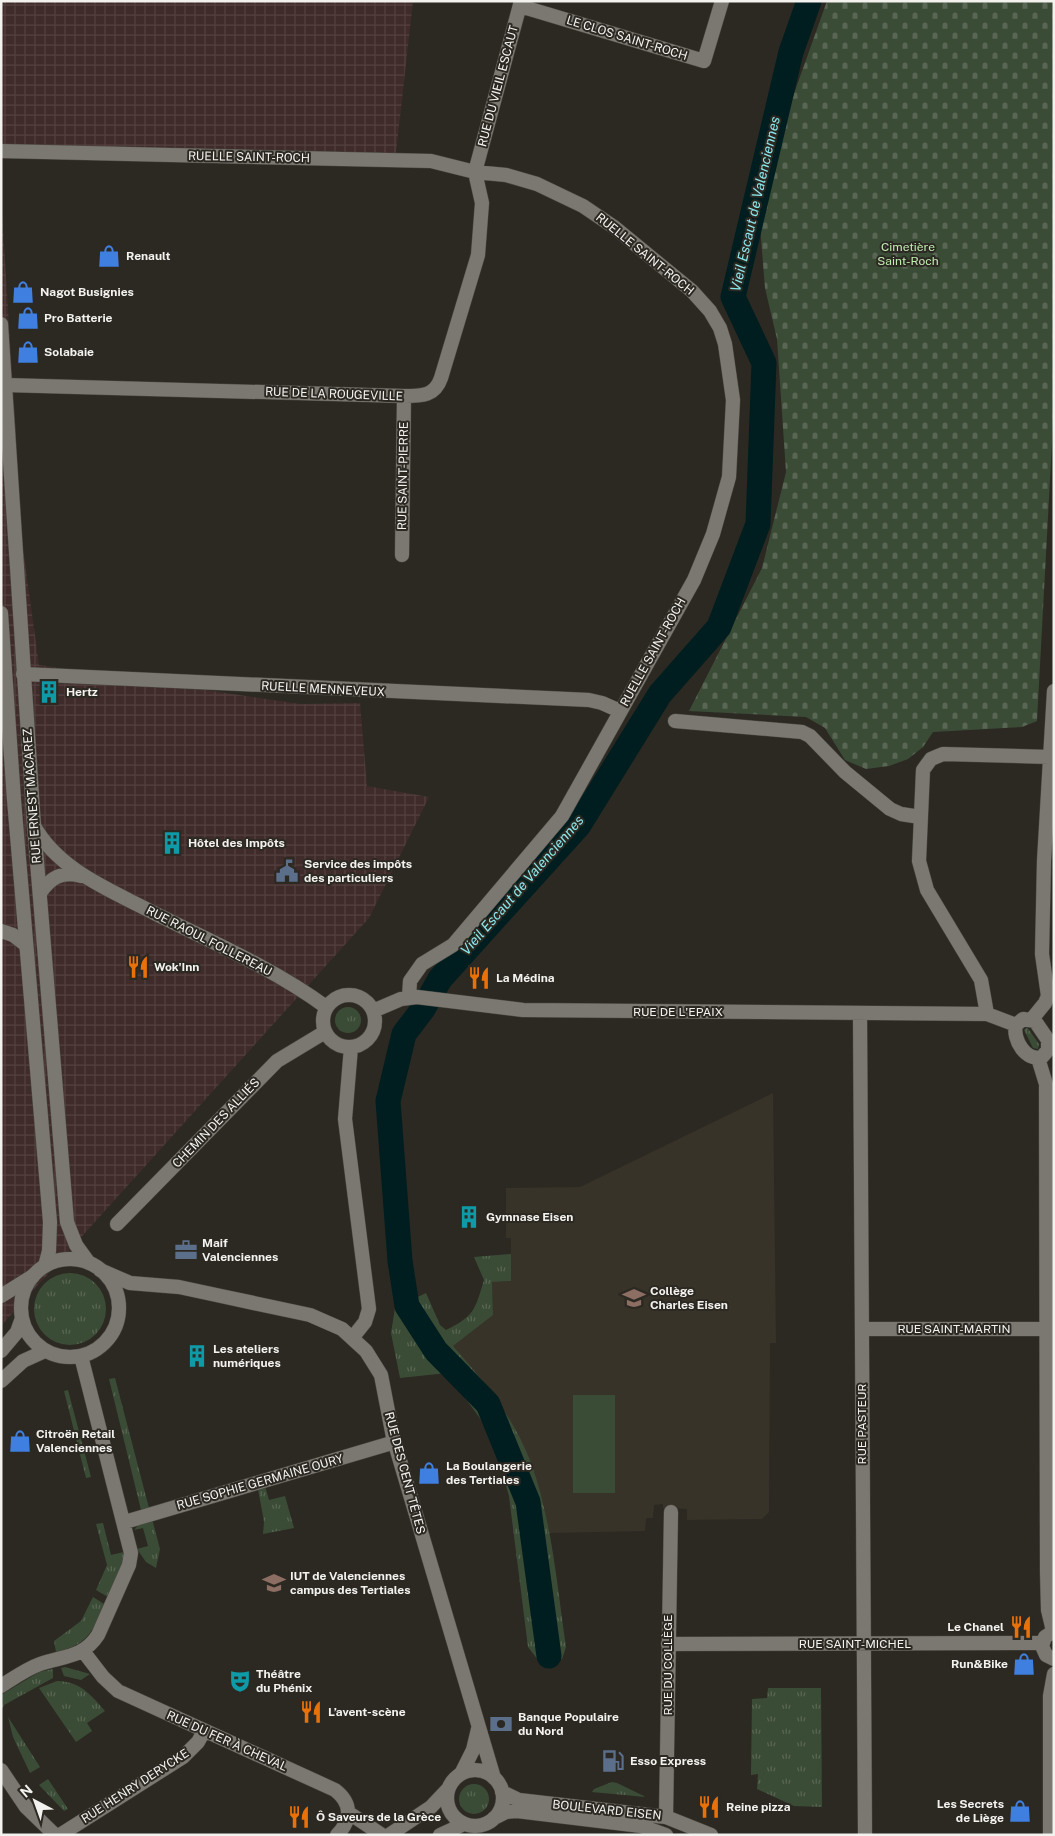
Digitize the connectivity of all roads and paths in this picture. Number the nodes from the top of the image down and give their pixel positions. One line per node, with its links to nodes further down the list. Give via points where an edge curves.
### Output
1 (722, 1): 2 (street, LE CLOS SAINT-ROCH, via 704,61)
2 (521, 4): 4 (street, RUE DU VIEIL ESCAUT)
3 (1, 151): 4 (street, RUELLE SAINT-ROCH, via 431,161)
4 (475, 172): 7 (street, RUE DE LA ROUGEVILLE, via 482,202 480,247 441,378 438,387 430,394); 12 (street, RUELLE SAINT-ROCH, via 506,175 537,184 564,195 599,216 692,291 716,319 725,344 733,400 731,467 713,534 694,580)
5 (1, 324): 6 (street, RUE ERNEST MACAREZ)
6 (5, 384): 7 (street, RUE DE LA ROUGEVILLE); 10 (street, RUE ERNEST MACAREZ)
7 (404, 396): 8 (street, RUE SAINT-PIERRE)
8 (402, 555)
9 (1, 613): 20 (street, RUE ERNEST MACAREZ)
10 (23, 674): 12 (street, RUELLE MENNEVEUX, via 589,700 602,702); 16 (street, RUE ERNEST MACAREZ)
11 (1054, 691): 14 (street)
12 (620, 712): 21 (street, RUELLE SAINT-ROCH, via 557,823 453,945 422,964 410,981)
13 (675, 721): 15 (street, via 806,734 890,809)
14 (1050, 757): 15 (street, via 935,756 923,770); 26 (street, via 1042,954 1048,996)
15 (920, 817): 25 (street, via 918,854 924,882 981,980)
16 (34, 826): 17 (street, RUE RAOUL FOLLEREAU, via 57,855); 18 (street, RUE ERNEST MACAREZ)
17 (89, 879): 18 (street, RUE RAOUL FOLLEREAU, via 62,874 52,878); 22 (street, RUE RAOUL FOLLEREAU, via 280,978)
18 (40, 893): 34 (street, RUE ERNEST MACAREZ, via 68,1222 76,1245)
19 (1, 931): 20 (street)
20 (26, 944): 33 (street, RUE ERNEST MACAREZ, via 50,1222)
21 (413, 997): 23 (street, RUE DE L'EPAIX); 24 (street, RUE DE L'EPAIX, via 523,1010)
22 (326, 1007): 23 (street, via 337,998 351,995 364,1000); 28 (street, via 322,1021)
23 (373, 1011): 30 (street, via 372,1033 362,1044)
24 (860, 1014): 25 (street, RUE DE L'EPAIX); 40 (street, RUE PASTEUR)
25 (987, 1014): 27 (street)
26 (1032, 1019): 27 (street, via 1023,1019); 29 (street)
27 (1016, 1025): 31 (street, via 1016,1036 1025,1053 1031,1058)
28 (325, 1032): 30 (street, via 337,1045); 32 (street, CHEMIN DES ALLIÉS, via 276,1061)
29 (1051, 1044): 31 (street)
30 (352, 1047): 42 (street, via 345,1119 369,1308 365,1322)
31 (1038, 1058): 41 (street, via 1046,1084)
32 (117, 1224)
33 (45, 1266): 34 (street, via 66,1260); 35 (street)
34 (94, 1266): 36 (street, RUE DES CENT TÊTES, via 126,1282); 38 (street, via 114,1287)
35 (33, 1276): 37 (street); 39 (street, via 22,1299)
36 (145, 1286): 38 (street, via 132,1293); 42 (street, RUE DES CENT TÊTES, via 184,1288 310,1315 335,1324)
37 (1, 1296)
38 (119, 1308): 45 (street, via 118,1320 110,1336 98,1349)
39 (22, 1318): 43 (street, via 17,1332); 44 (street, via 32,1339)
40 (862, 1329): 41 (street, RUE SAINT-MARTIN); 53 (street, RUE PASTEUR)
41 (1046, 1329): 50 (street, via 1047,1600)
42 (353, 1336): 47 (street, RUE DES CENT TÊTES, via 381,1375)
43 (1, 1351)
44 (45, 1351): 45 (street, via 63,1357); 46 (street, via 23,1361)
45 (82, 1356): 49 (street)
46 (1, 1381)
47 (395, 1442): 49 (street, RUE SOPHIE GERMAINE OURY); 58 (street, RUE DES CENT TÊTES)
48 (671, 1512): 52 (street, RUE DU COLLÈGE)
49 (125, 1522): 54 (street, via 131,1553 129,1565 98,1635)
50 (1054, 1631): 51 (street)
51 (1042, 1642): 53 (street, RUE SAINT-MICHEL); 55 (street, via 1044,1653)
52 (668, 1644): 53 (street, RUE SAINT-MICHEL); 66 (street, RUE DU COLLÈGE)
53 (863, 1644): 77 (street, RUE PASTEUR)
54 (83, 1651): 57 (street, via 33,1667); 59 (street, RUE DU FER À CHEVAL, via 118,1691)
55 (1054, 1659)
56 (1054, 1674): 78 (street, via 1050,1696)
57 (1, 1686)
58 (478, 1728): 61 (street, via 473,1750); 62 (street, RUE DES CENT TÊTES)
59 (204, 1730): 65 (street, RUE DU FER À CHEVAL, via 330,1787 344,1799); 70 (street, RUE HENRY DERYCKE, via 187,1753)
60 (1, 1770): 69 (street, via 26,1807)
61 (461, 1774): 62 (street, via 478,1770); 63 (street)
62 (494, 1778): 64 (street)
63 (448, 1789): 68 (street, via 449,1810); 73 (street, via 431,1807)
64 (502, 1792): 66 (street, BOULEVARD EISEN, via 519,1800); 67 (street, via 501,1807)
65 (349, 1813): 71 (street, via 346,1825); 72 (street)
66 (666, 1817): 76 (street, BOULEVARD EISEN)
67 (494, 1818): 68 (street, via 480,1826); 75 (street, BOULEVARD EISEN, via 517,1811 640,1826)
68 (464, 1824): 74 (street)
69 (55, 1835)
70 (60, 1835)
71 (337, 1835)
72 (382, 1835)
73 (389, 1835)
74 (440, 1835)
75 (666, 1835)
76 (711, 1835)
77 (865, 1835)
78 (1050, 1835)

